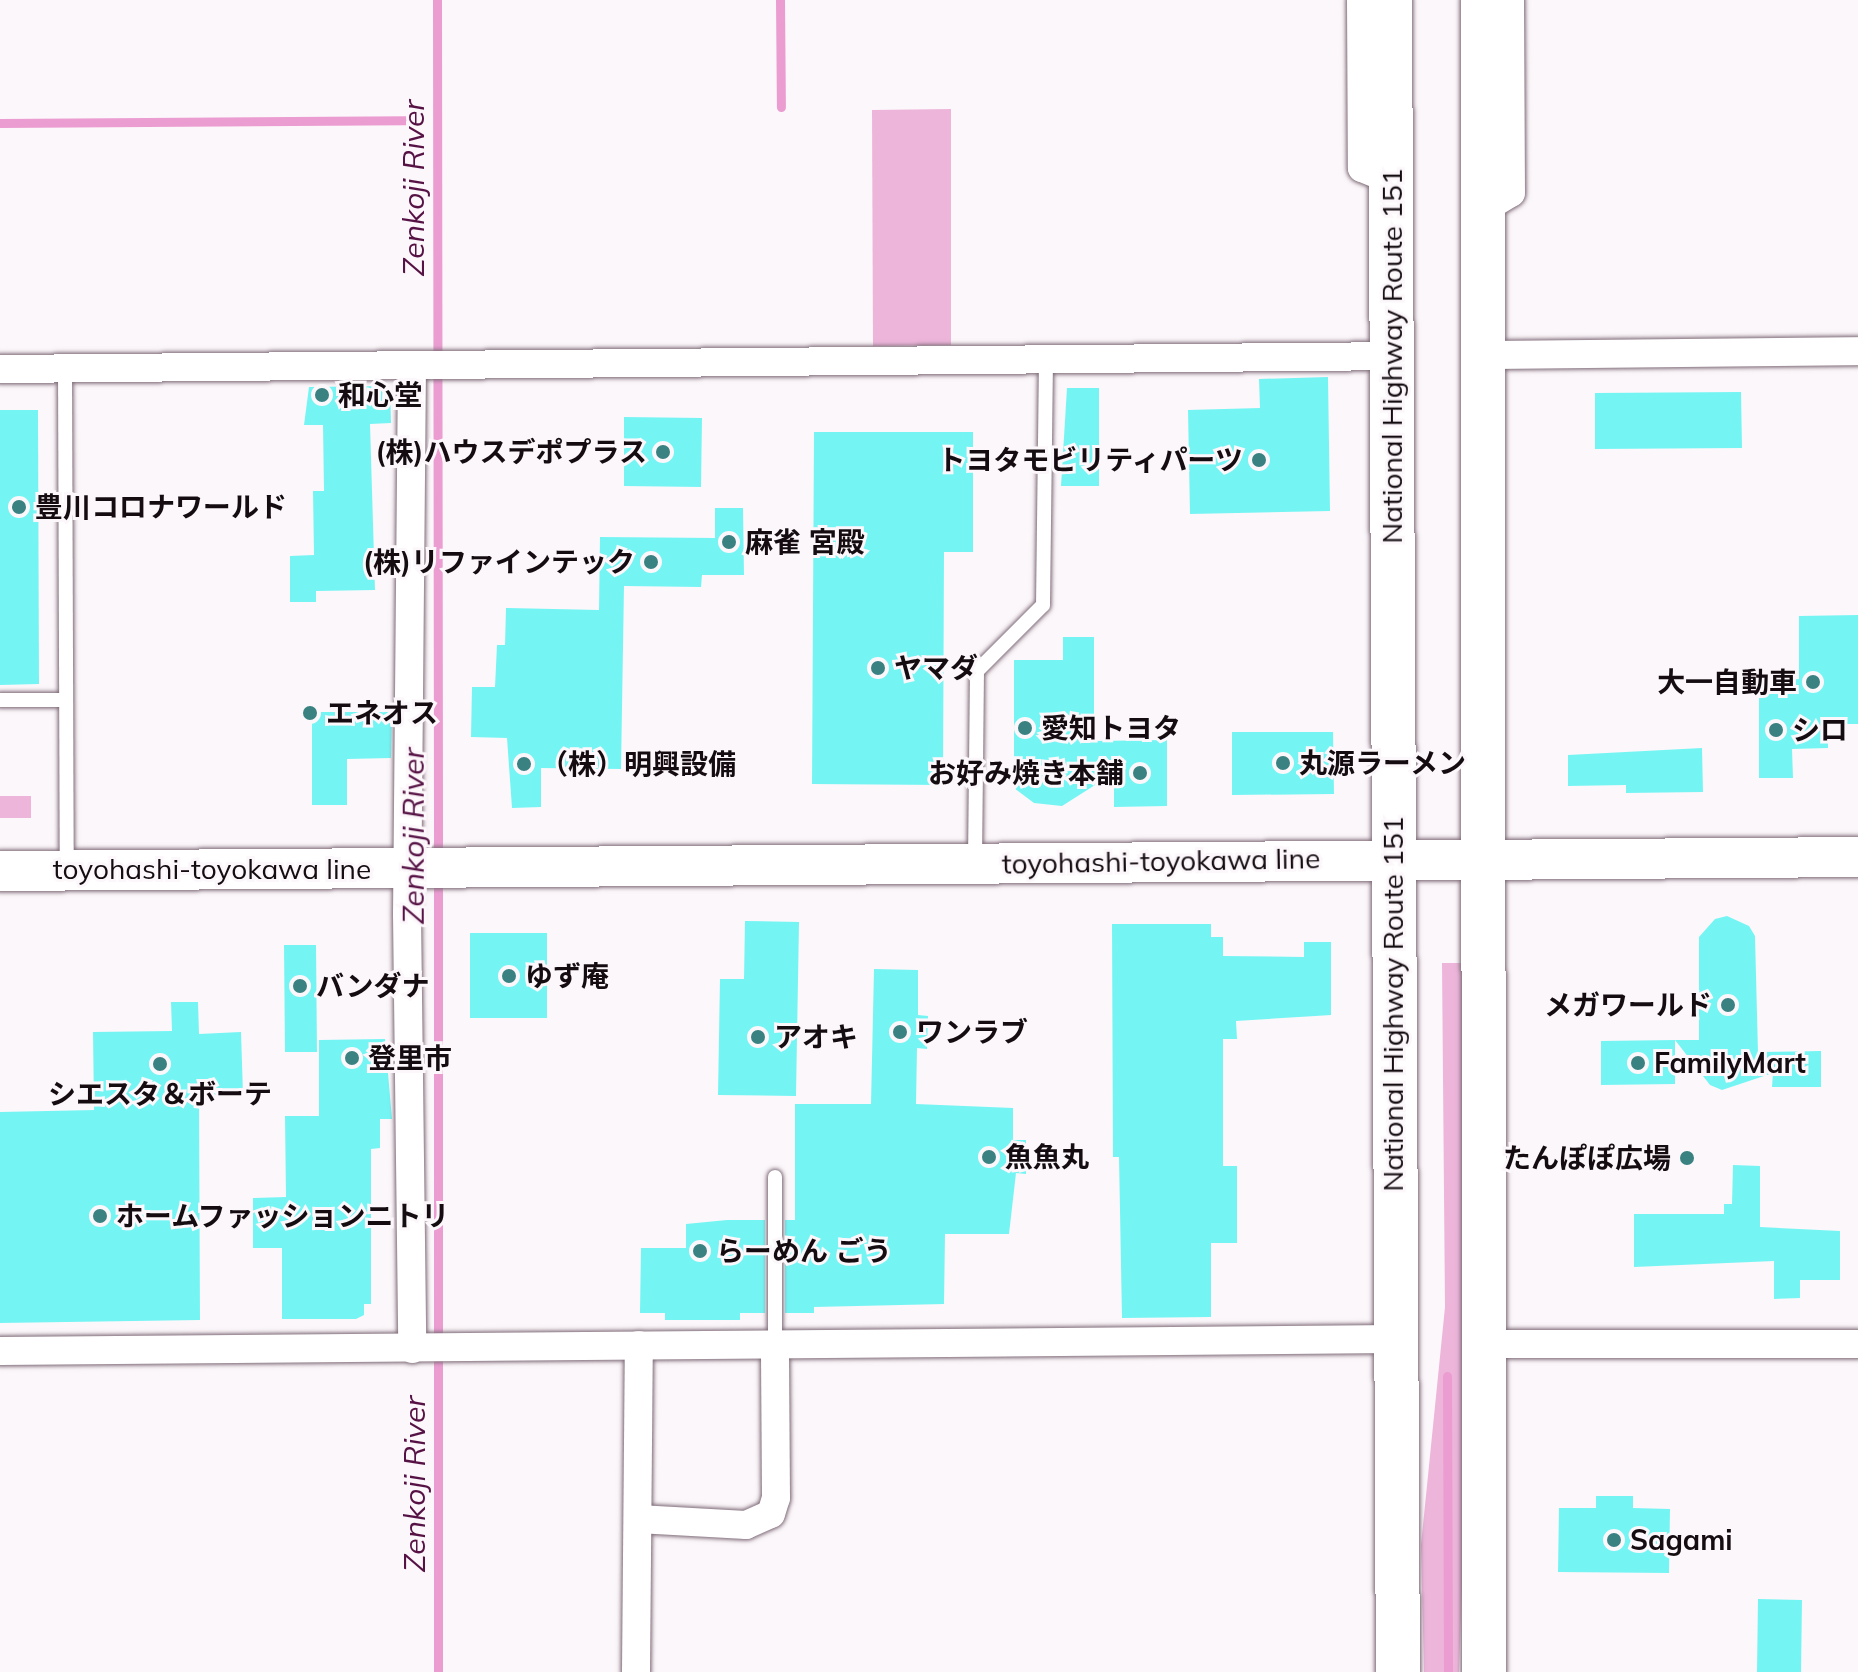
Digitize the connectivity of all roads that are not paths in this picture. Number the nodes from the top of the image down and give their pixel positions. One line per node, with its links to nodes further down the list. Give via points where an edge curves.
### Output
1 (1361, 0): 5 (street, via 1362,168)
2 (1390, 0): 5 (highway, National Highway Route 151)
3 (1483, 0): 6 (highway)
4 (1510, 0): 6 (street, via 1511,193)
5 (1392, 180): 9 (highway, National Highway Route 151)
6 (1484, 209): 8 (highway)
7 (1858, 351): 8 (street)
8 (1484, 355): 17 (highway)
9 (1393, 356): 10 (street); 18 (highway, National Highway Route 151)
10 (1046, 358): 11 (street); 19 (lane, via 1043,605 977,671)
11 (430, 365): 13 (street); 20 (street)
12 (0, 369): 13 (street)
13 (65, 369): 15 (lane)
14 (0, 700): 15 (lane)
15 (66, 700): 22 (lane)
16 (1858, 857): 17 (main road, toyohashi-toyokawa line)
17 (1485, 860): 18 (main road, toyohashi-toyokawa line); 26 (highway)
18 (1391, 861): 19 (main road, toyohashi-toyokawa line); 24 (highway, National Highway Route 151)
19 (975, 863): 20 (main road, toyohashi-toyokawa line)
20 (431, 868): 22 (main road, toyohashi-toyokawa line); 29 (street)
21 (0, 871): 22 (main road, toyohashi-toyokawa line)
22 (67, 871)
23 (775, 1177): 25 (lane)
24 (1396, 1339): 25 (street); 33 (highway, National Highway Route 151)
25 (775, 1344): 28 (street); 31 (street, via 776,1498 771,1514 746,1525)
26 (1485, 1344): 27 (street); 34 (highway)
27 (1858, 1344)
28 (639, 1345): 29 (street); 31 (street)
29 (421, 1348): 30 (street)
30 (0, 1351)
31 (638, 1519): 32 (street)
32 (636, 1672)
33 (1398, 1672)
34 (1484, 1672)

